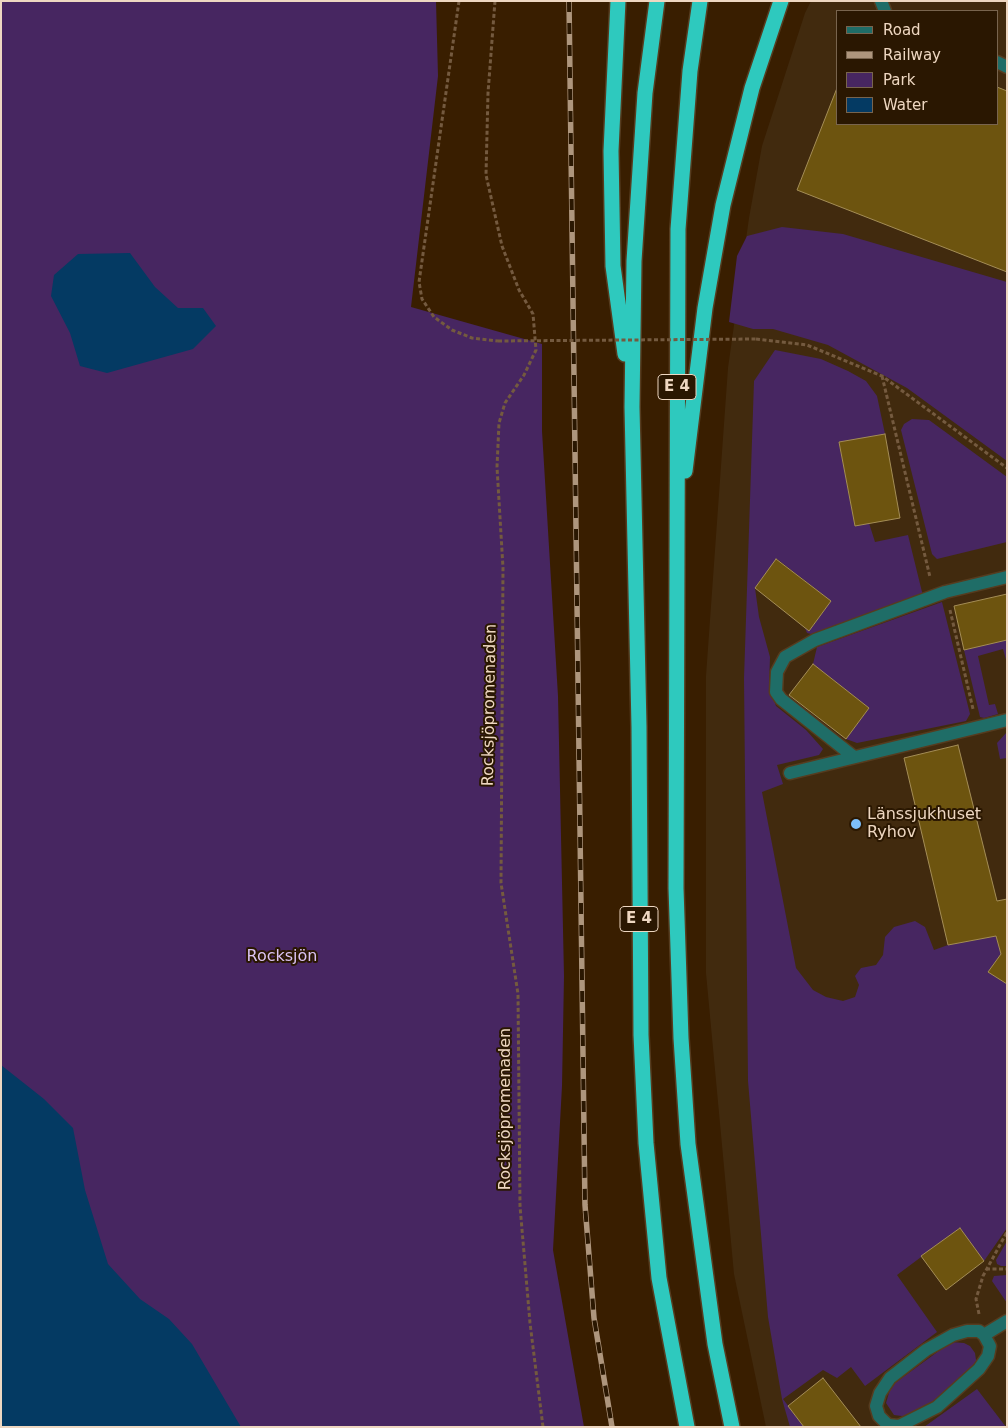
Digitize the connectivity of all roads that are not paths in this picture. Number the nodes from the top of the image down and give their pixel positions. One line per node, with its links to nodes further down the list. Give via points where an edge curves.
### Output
1 (618, 1): 5 (highway, via 611,151 614,266)
2 (657, 1): 5 (highway, E 4, via 645,93 634,261)
3 (700, 1): 6 (highway, E 4, via 688,98 678,229)
4 (782, 1): 6 (highway, via 752,88 723,204 705,308)
5 (632, 407): 13 (highway, E 4, via 641,1035 646,1134 659,1278)
6 (676, 544): 14 (highway, E 4, via 676,888 681,1038 695,1206 715,1344)
7 (1007, 577): 9 (lane, via 946,592 815,640 785,657 777,672 776,692)
8 (1007, 720): 9 (lane)
9 (854, 757): 10 (lane)
10 (790, 773)
11 (1007, 1321): 12 (lane)
12 (984, 1335): 12 (lane, via 979,1331 953,1335 902,1367 880,1393 876,1406 879,1416 888,1424 899,1426 937,1407 959,1389 988,1356 990,1346)
13 (687, 1427)
14 (732, 1427)

